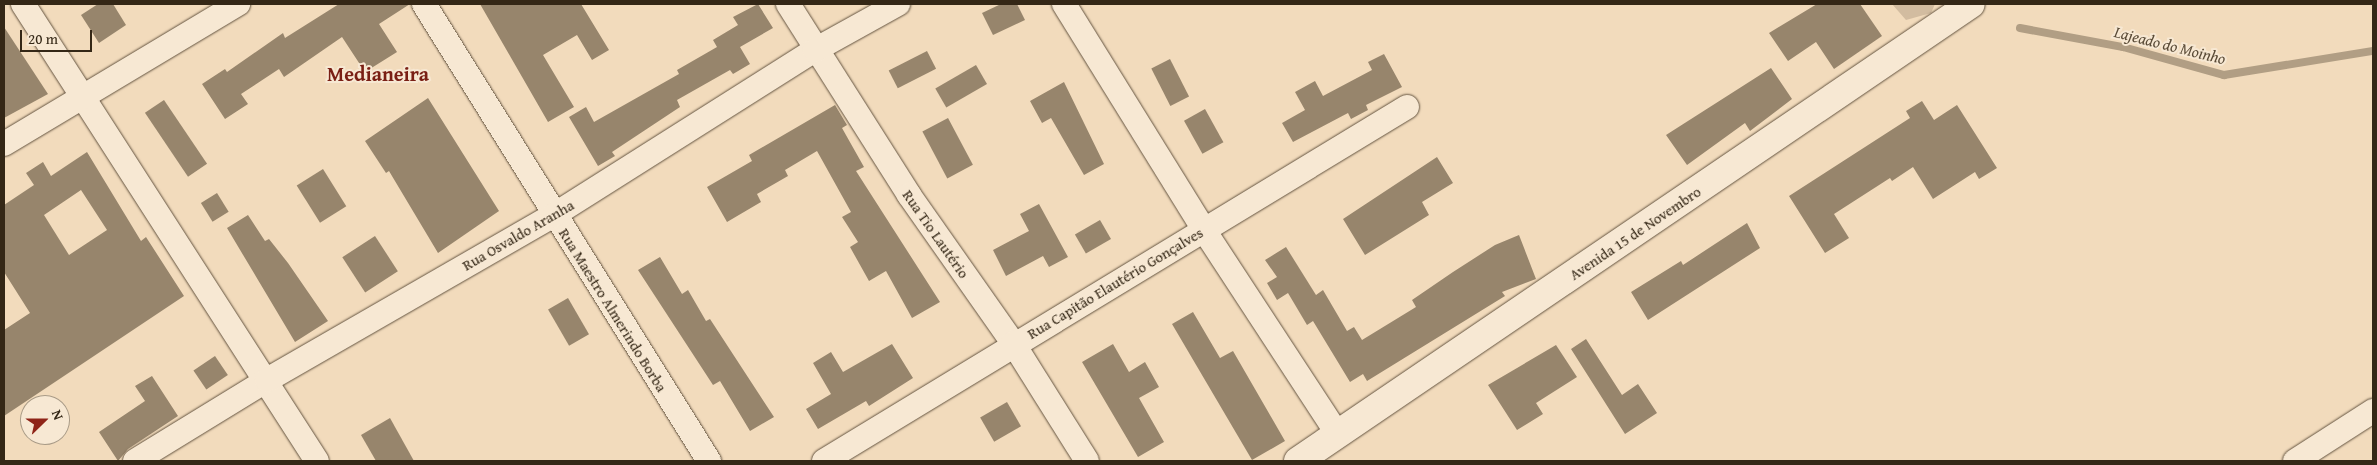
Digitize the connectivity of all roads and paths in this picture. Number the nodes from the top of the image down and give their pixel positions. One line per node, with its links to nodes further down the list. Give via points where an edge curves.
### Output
1 (23, 4): 9 (street)
2 (238, 4): 9 (street)
3 (424, 4): 12 (street, Rua Maestro Almerindo Borba)
4 (788, 4): 8 (street, Rua Tio Lautério)
5 (898, 4): 8 (street, Rua Osvaldo Aranha)
6 (1064, 4): 13 (street)
7 (1971, 4): 17 (street, Avenida 15 de Novembro)
8 (815, 50): 12 (street, Rua Osvaldo Aranha); 14 (street, Rua Tio Lautério, via 909,196)
9 (85, 97): 11 (street); 15 (street)
10 (1407, 107): 13 (street, Rua Capitão Elautério Gonçalves)
11 (4, 144)
12 (554, 215): 15 (street, Rua Osvaldo Aranha); 20 (street, Rua Maestro Almerindo Borba)
13 (1204, 230): 14 (street, Rua Capitão Elautério Gonçalves); 17 (street)
14 (1013, 343): 21 (street, Rua Capitão Elautério Gonçalves); 22 (street, Rua Tio Lautério)
15 (267, 380): 18 (street, Rua Osvaldo Aranha); 19 (street)
16 (2373, 411): 24 (street)
17 (1338, 435): 23 (street, Avenida 15 de Novembro)
18 (135, 461)
19 (317, 461)
20 (709, 461)
21 (824, 461)
22 (1087, 461)
23 (1298, 461)
24 (2295, 461)

